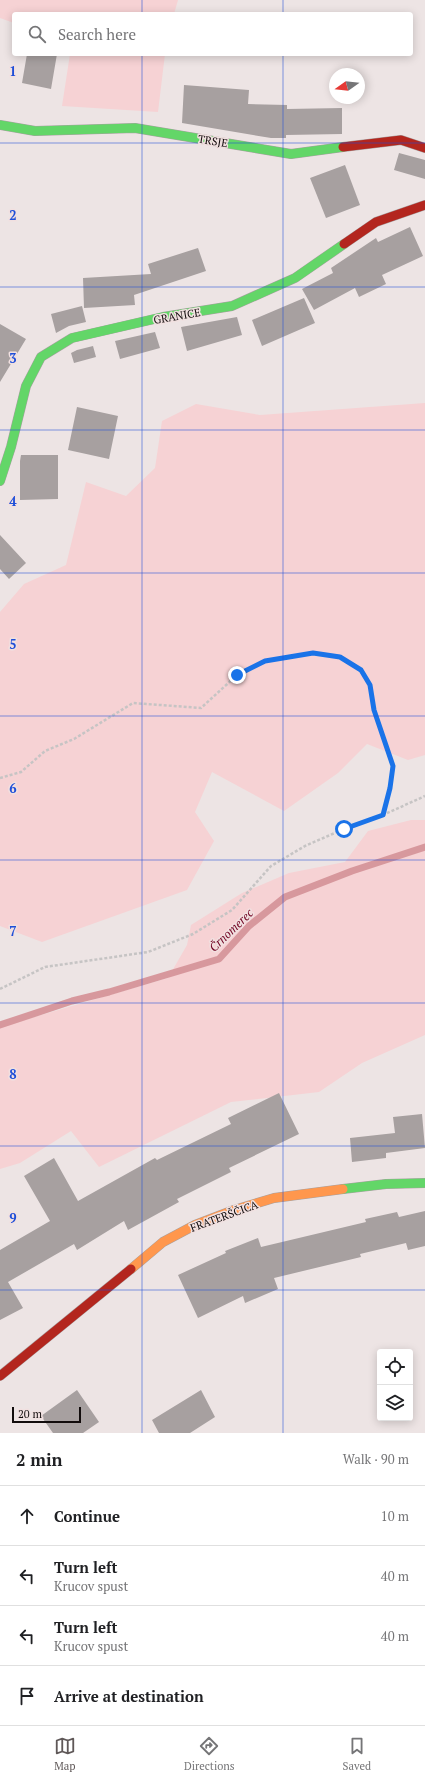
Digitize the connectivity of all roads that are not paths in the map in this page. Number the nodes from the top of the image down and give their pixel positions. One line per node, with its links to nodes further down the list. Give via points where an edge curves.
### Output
1 (0, 125): 2 (street, TRSJE, via 35,131 135,128 291,154 401,140)
2 (425, 148)
3 (425, 205): 4 (street, GRANICE, via 376,222 295,278 232,306 163,317 72,338 41,357 26,386)
4 (0, 481)
5 (425, 1183): 6 (street, FRATERŠČICA, via 386,1184 274,1198 195,1225 157,1247)
6 (0, 1376)

